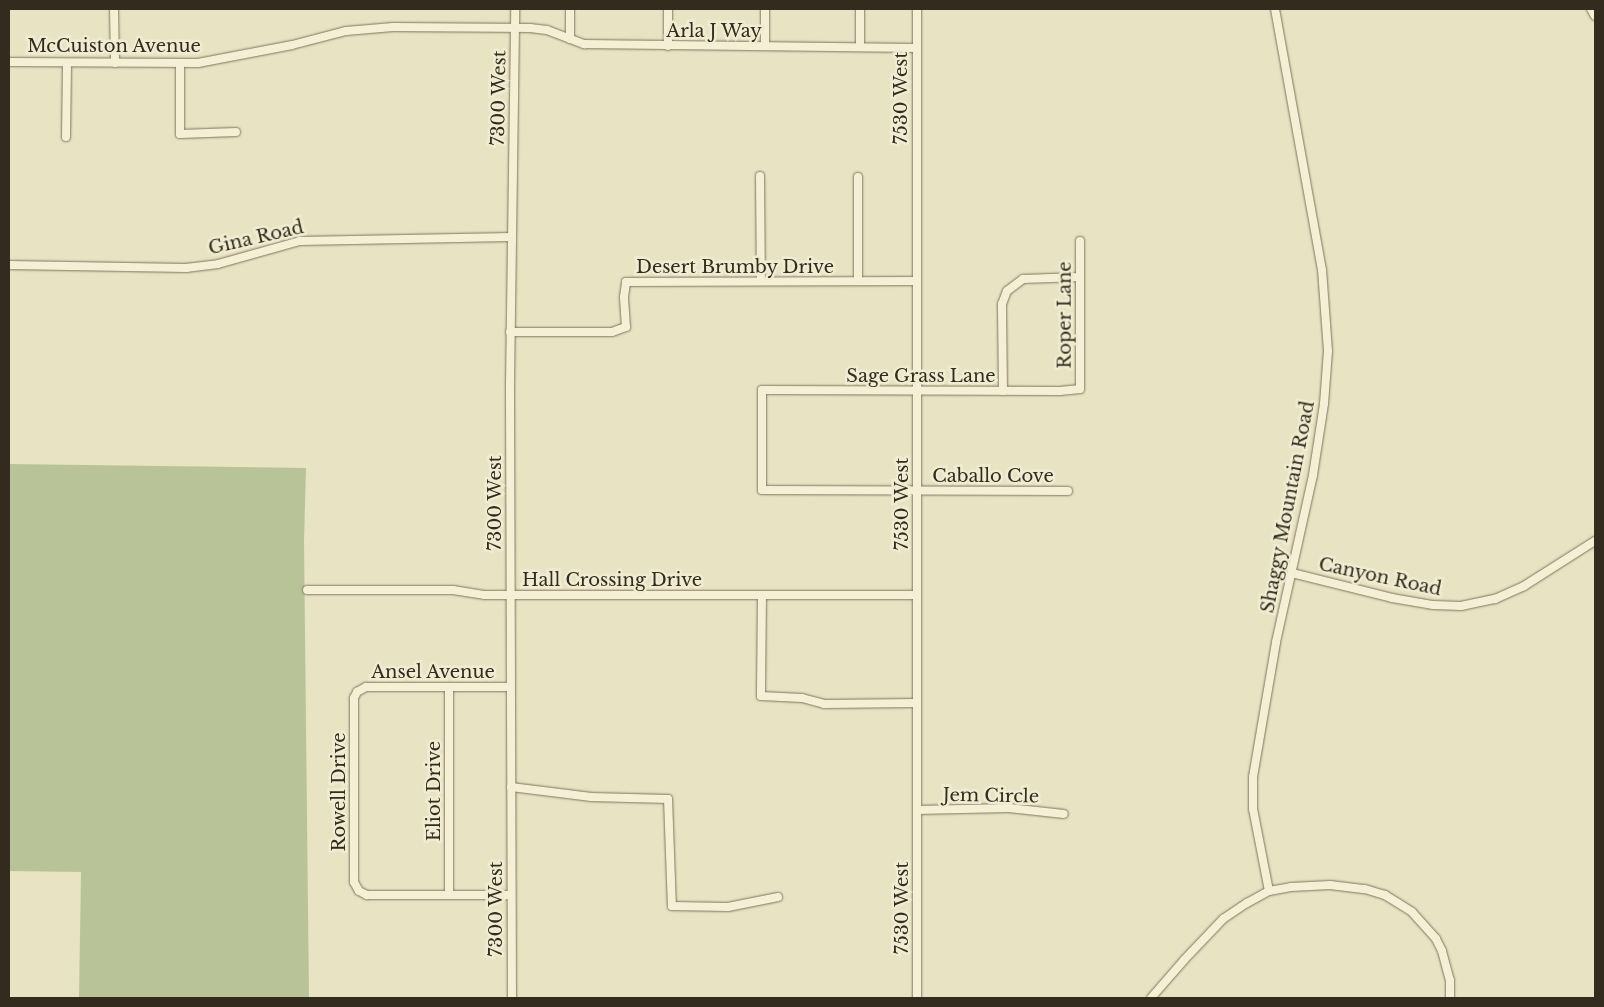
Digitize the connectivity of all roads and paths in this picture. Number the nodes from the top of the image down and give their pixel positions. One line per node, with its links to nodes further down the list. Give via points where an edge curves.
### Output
1 (114, 9): 19 (street)
2 (515, 9): 11 (street, 7300 West)
3 (570, 9): 12 (street)
4 (668, 9): 13 (street)
5 (765, 9): 14 (street)
6 (860, 9): 15 (street)
7 (916, 9): 16 (street, 7530 West)
8 (1276, 9): 40 (street, Shaggy Mountain Road, via 1322,270 1328,331 1324,404)
9 (1590, 9): 10 (street)
10 (1595, 16)
11 (515, 28): 12 (street, Arla J Way, via 547,30); 20 (street, McCuiston Avenue, via 370,27 219,60); 25 (street, 7300 West)
12 (570, 39): 13 (street, Arla J Way, via 584,44)
13 (668, 46): 14 (street, Arla J Way)
14 (765, 46): 15 (street, Arla J Way)
15 (860, 47): 16 (street, Arla J Way)
16 (916, 48): 31 (street, 7530 West)
17 (9, 62): 18 (street, McCuiston Avenue)
18 (67, 63): 19 (street, McCuiston Avenue); 22 (street)
19 (115, 63): 20 (street, McCuiston Avenue)
20 (180, 63): 21 (street, via 180,134)
21 (236, 132)
22 (66, 137)
23 (760, 176): 29 (street)
24 (858, 177): 30 (street)
25 (511, 237): 27 (street, Gina Road, via 300,241 218,264 186,268); 32 (street, 7300 West)
26 (1080, 241): 28 (street, Roper Lane)
27 (9, 265)
28 (1080, 277): 33 (street, Roper Lane); 35 (street, via 1023,279 1008,291 1002,304)
29 (761, 281): 30 (street, Desert Brumby Drive); 32 (street, Desert Brumby Drive, via 626,282 626,327 612,332)
30 (858, 281): 31 (street, Desert Brumby Drive)
31 (916, 281): 34 (street, 7530 West)
32 (510, 332): 42 (street, 7300 West)
33 (1080, 389): 35 (street, Sage Grass Lane)
34 (916, 390): 35 (street, Sage Grass Lane); 36 (street, Sage Grass Lane, via 762,390); 38 (street, 7530 West)
35 (1002, 390)
36 (762, 490): 38 (street, Caballo Cove)
37 (1068, 491): 38 (street, Caballo Cove)
38 (917, 492): 44 (street, 7530 West)
39 (1595, 541): 40 (street, Canyon Road, via 1524,586 1495,599 1461,606 1392,598)
40 (1292, 574): 52 (street, Shaggy Mountain Road, via 1264,706 1253,777 1253,810)
41 (307, 590): 42 (street, Hall Crossing Drive, via 453,590 479,595)
42 (509, 595): 43 (street, Hall Crossing Drive); 46 (street, 7300 West)
43 (762, 595): 44 (street, Hall Crossing Drive); 48 (street, via 761,696 802,698 824,704)
44 (917, 595): 48 (street, 7530 West)
45 (448, 687): 46 (street, Ansel Avenue); 47 (street, Ansel Avenue, via 366,687); 53 (street, Eliot Drive)
46 (511, 687): 49 (street, 7300 West)
47 (357, 692): 53 (street, Rowell Drive, via 354,698 354,882 359,891 367,895)
48 (916, 703): 50 (street, 7530 West)
49 (511, 787): 54 (street, 7300 West); 55 (street, via 591,797 668,799 672,906 728,907)
50 (917, 810): 51 (street, Jem Circle, via 1009,808); 57 (street, 7530 West)
51 (1064, 814)
52 (1269, 891): 58 (street, via 1223,920); 59 (street, via 1291,887 1348,886 1399,902 1421,921 1442,951 1450,980)
53 (449, 895): 54 (street)
54 (511, 895): 56 (street, 7300 West)
55 (778, 897)
56 (512, 998)
57 (916, 998)
58 (1151, 998)
59 (1450, 998)

